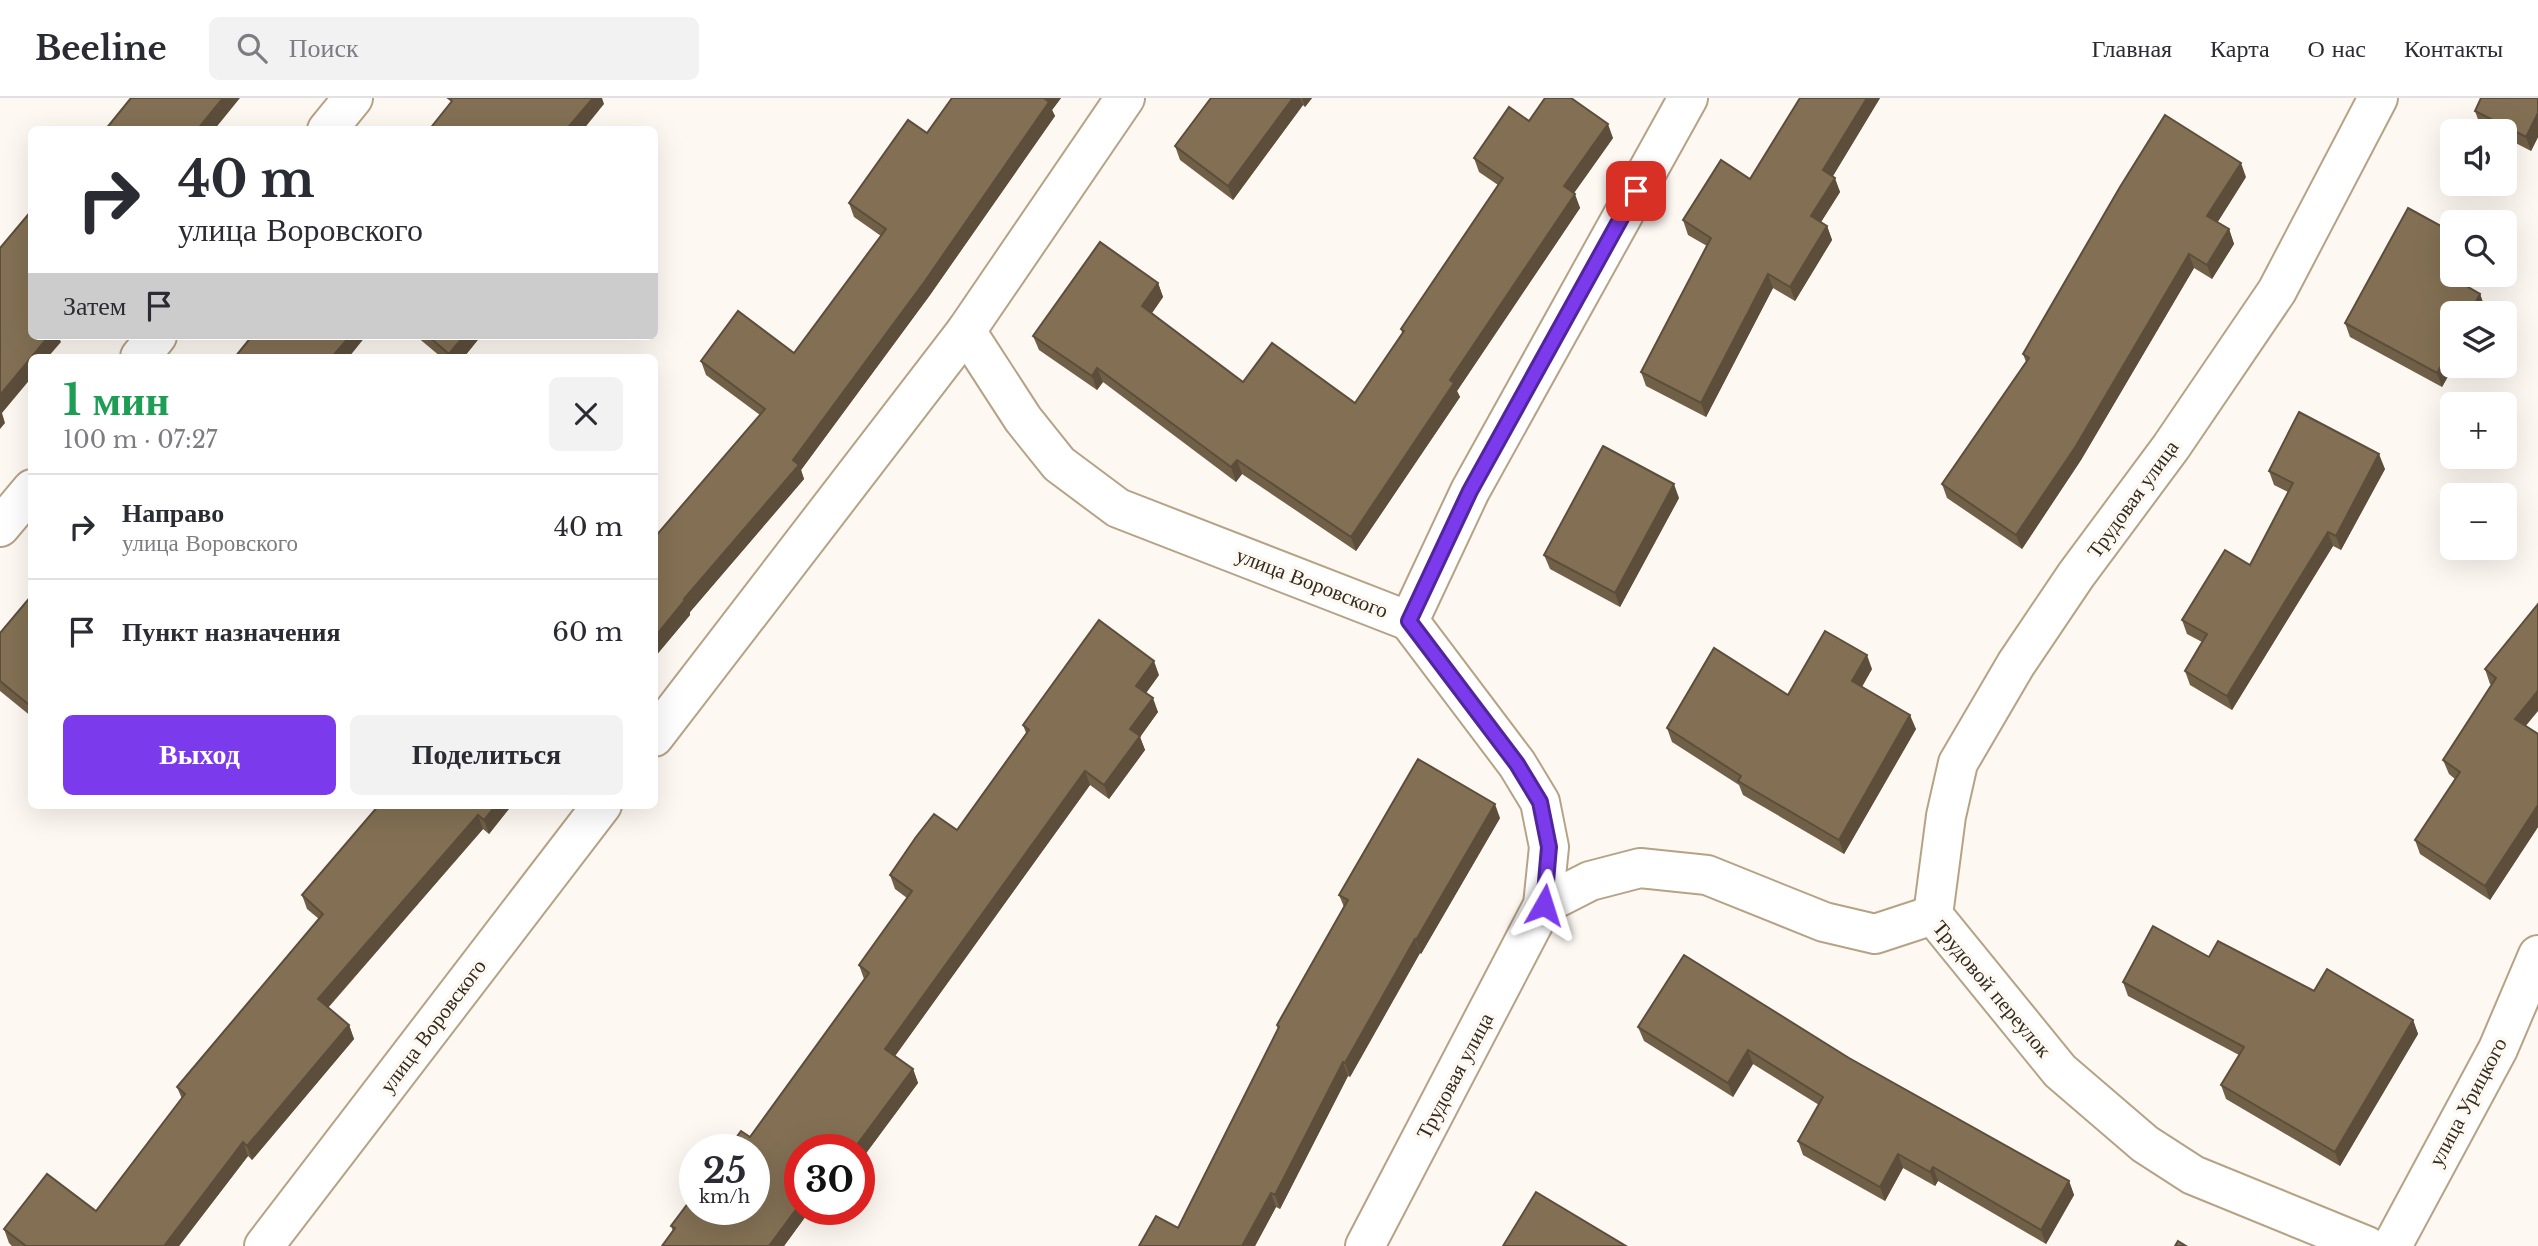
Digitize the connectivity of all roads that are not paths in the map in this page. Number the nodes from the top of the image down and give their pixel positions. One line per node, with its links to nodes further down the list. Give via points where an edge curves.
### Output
1 (353, 98): 5 (street)
2 (1125, 98): 6 (street)
3 (1688, 98): 11 (street, улица Воровского, via 1470,491)
4 (2378, 98): 15 (street, Трудовая улица, via 2277,291 2171,447 2076,575 2016,664 1958,763)
5 (330, 126)
6 (966, 331): 11 (street, улица Воровского, via 1023,419 1059,464 1118,508); 12 (street)
7 (154, 340): 8 (street)
8 (142, 354)
9 (28, 494): 10 (street)
10 (0, 527)
11 (1409, 621): 14 (street, via 1517,764 1540,802 1549,847)
12 (658, 732)
13 (599, 809): 17 (street, улица Воровского)
14 (1544, 905): 15 (street, Трудовой переулок, via 1590,881 1640,868 1707,874 1824,922 1875,934); 18 (street, Трудовая улица)
15 (1933, 915): 19 (street, Трудовой переулок, via 2060,1071 2145,1144 2193,1175)
16 (2538, 955): 20 (street, улица Урицкого, via 2498,1049)
17 (264, 1246)
18 (1365, 1246)
19 (2367, 1246)
20 (2392, 1246)

